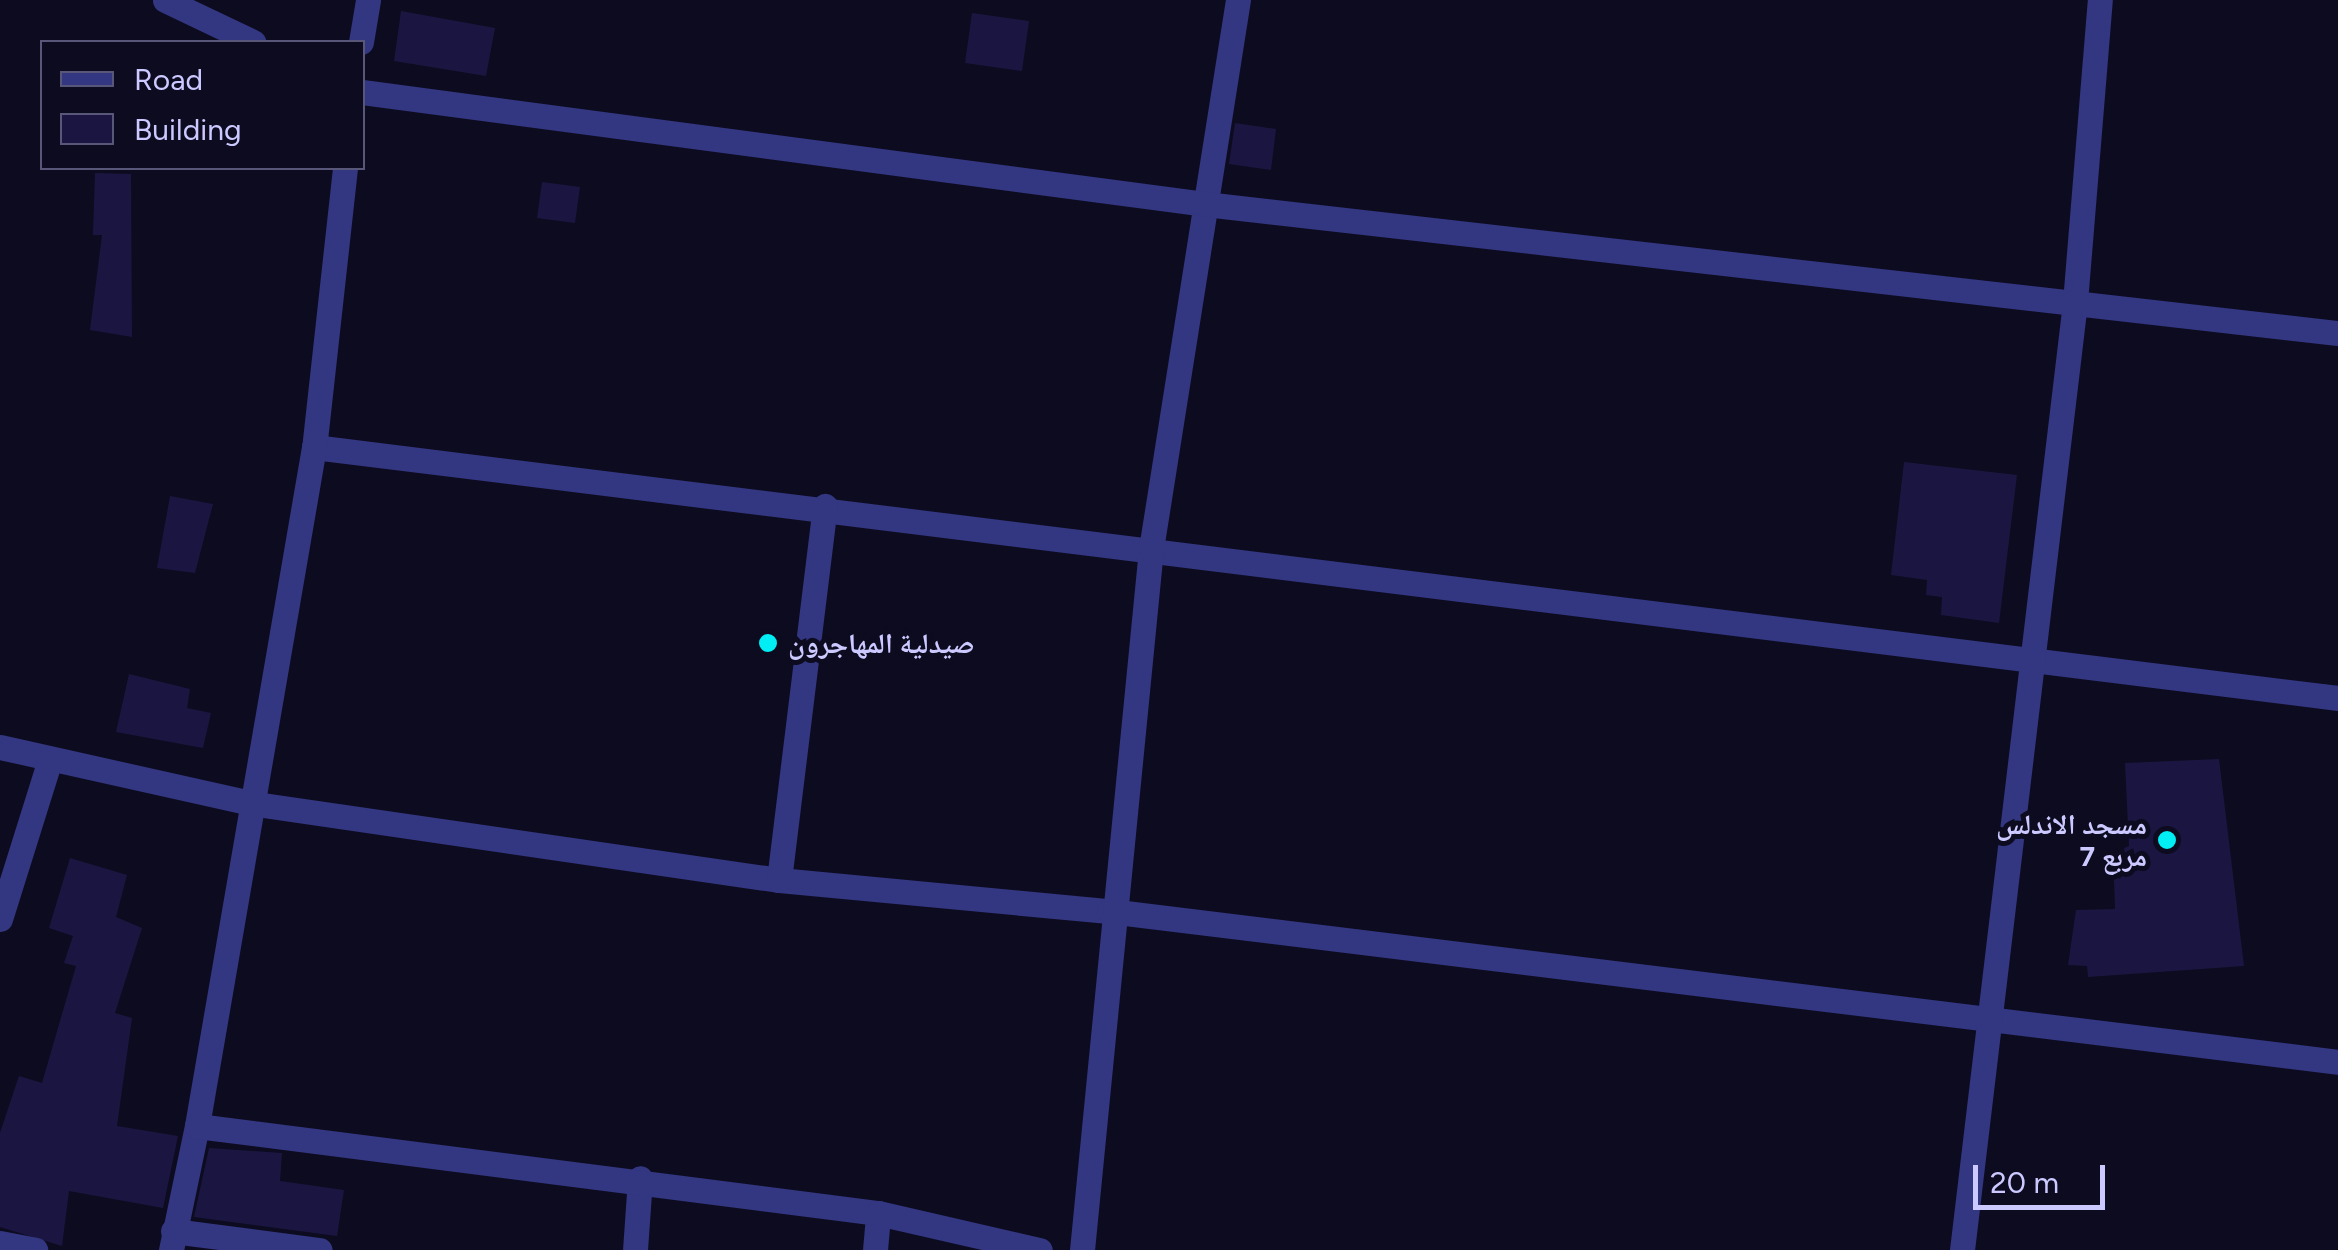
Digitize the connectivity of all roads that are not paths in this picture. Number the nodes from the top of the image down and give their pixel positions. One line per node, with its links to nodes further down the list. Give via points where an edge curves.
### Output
1 (165, 0): 5 (street)
2 (368, 0): 6 (street)
3 (1238, 0): 9 (street)
4 (2100, 0): 10 (street)
5 (249, 40)
6 (361, 40)
7 (365, 92): 9 (street)
8 (345, 170): 12 (street)
9 (1205, 204): 10 (street); 14 (street)
10 (2074, 302): 11 (street); 15 (street)
11 (2338, 332)
12 (314, 447): 13 (street); 19 (street)
13 (826, 506): 14 (street); 20 (street)
14 (1151, 548): 15 (street); 21 (street)
15 (2035, 655): 16 (street); 23 (street)
16 (2338, 698)
17 (0, 747): 18 (street)
18 (50, 759): 19 (street); 22 (street)
19 (256, 804): 20 (street); 25 (street)
20 (778, 880): 21 (street)
21 (1110, 911): 23 (street); 35 (street)
22 (0, 919)
23 (1990, 1026): 24 (street); 36 (street)
24 (2338, 1062)
25 (197, 1126): 26 (street); 28 (street)
26 (640, 1178): 27 (street); 32 (street)
27 (878, 1212): 33 (street); 34 (street)
28 (172, 1240): 31 (street)
29 (0, 1243): 30 (street)
30 (35, 1250)
31 (320, 1250)
32 (635, 1250)
33 (874, 1250)
34 (1040, 1250)
35 (1082, 1250)
36 (1962, 1250)

